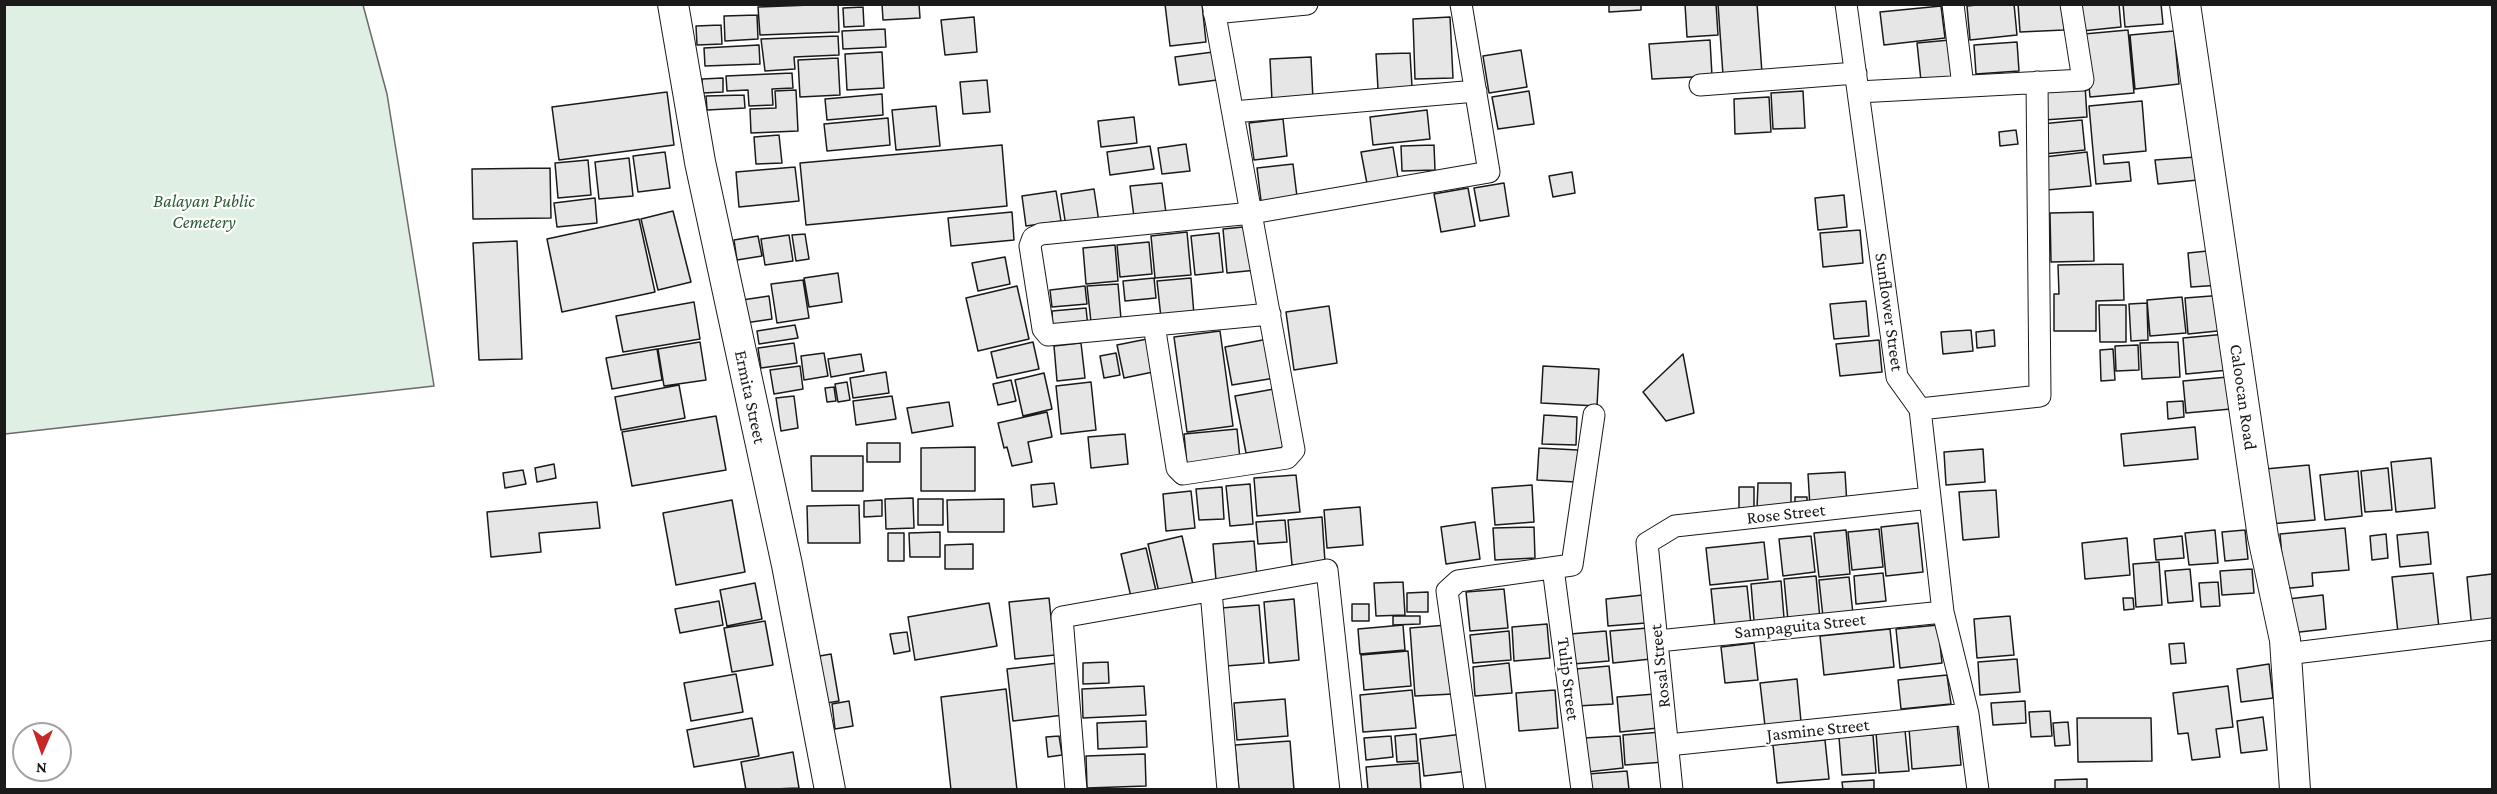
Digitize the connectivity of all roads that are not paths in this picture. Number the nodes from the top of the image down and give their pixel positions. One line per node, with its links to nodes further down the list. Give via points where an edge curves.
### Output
1 (673, 4): 30 (main road, Ermita Street, via 700,162 787,565)
2 (1307, 4): 8 (street)
3 (1461, 4): 13 (street)
4 (1846, 4): 9 (street, Sunflower Street)
5 (1953, 4): 12 (street)
6 (2071, 4): 10 (street, via 2083,80)
7 (2185, 4): 27 (main road, Caloocan Road, via 2263,537)
8 (1213, 9): 14 (street)
9 (1857, 82): 11 (street); 12 (street); 18 (street, Sunflower Street, via 1897,377)
10 (2037, 82): 12 (street); 18 (street, via 2040,396)
11 (1700, 86)
12 (1963, 86)
13 (1476, 91): 14 (street); 15 (street, via 1490,172)
14 (1233, 112): 15 (street)
15 (1252, 213): 16 (street); 17 (street, via 1058,232 1033,238 1030,246 1043,329 1048,335)
16 (1270, 314): 17 (street); 17 (street, via 1294,450 1287,458 1183,474 1177,468)
17 (1154, 325)
18 (1920, 409): 20 (street, Sunflower Street)
19 (1594, 415): 22 (street, via 1572,565)
20 (1930, 498): 21 (street, Rose Street, via 1675,526); 24 (street, Sunflower Street)
21 (1647, 543): 26 (street, Rosal Street)
22 (1553, 567): 34 (street, via 1458,581 1447,591); 35 (street, Tulip Street)
23 (1211, 591): 31 (street, via 1062,617); 32 (street); 33 (street, via 1327,570)
24 (1943, 612): 26 (street, Sampaguita Street); 28 (street, Sunflower Street)
25 (2493, 629): 27 (street)
26 (1658, 641): 29 (street, Rosal Street)
27 (2286, 654): 38 (main road, Caloocan Road)
28 (1968, 714): 29 (street, Jasmine Street); 37 (street, Sunflower Street)
29 (1668, 745): 36 (street, Rosal Street)
30 (830, 789)
31 (1076, 789)
32 (1228, 789)
33 (1351, 789)
34 (1475, 789)
35 (1582, 789)
36 (1672, 789)
37 (1978, 789)
38 (2295, 789)

